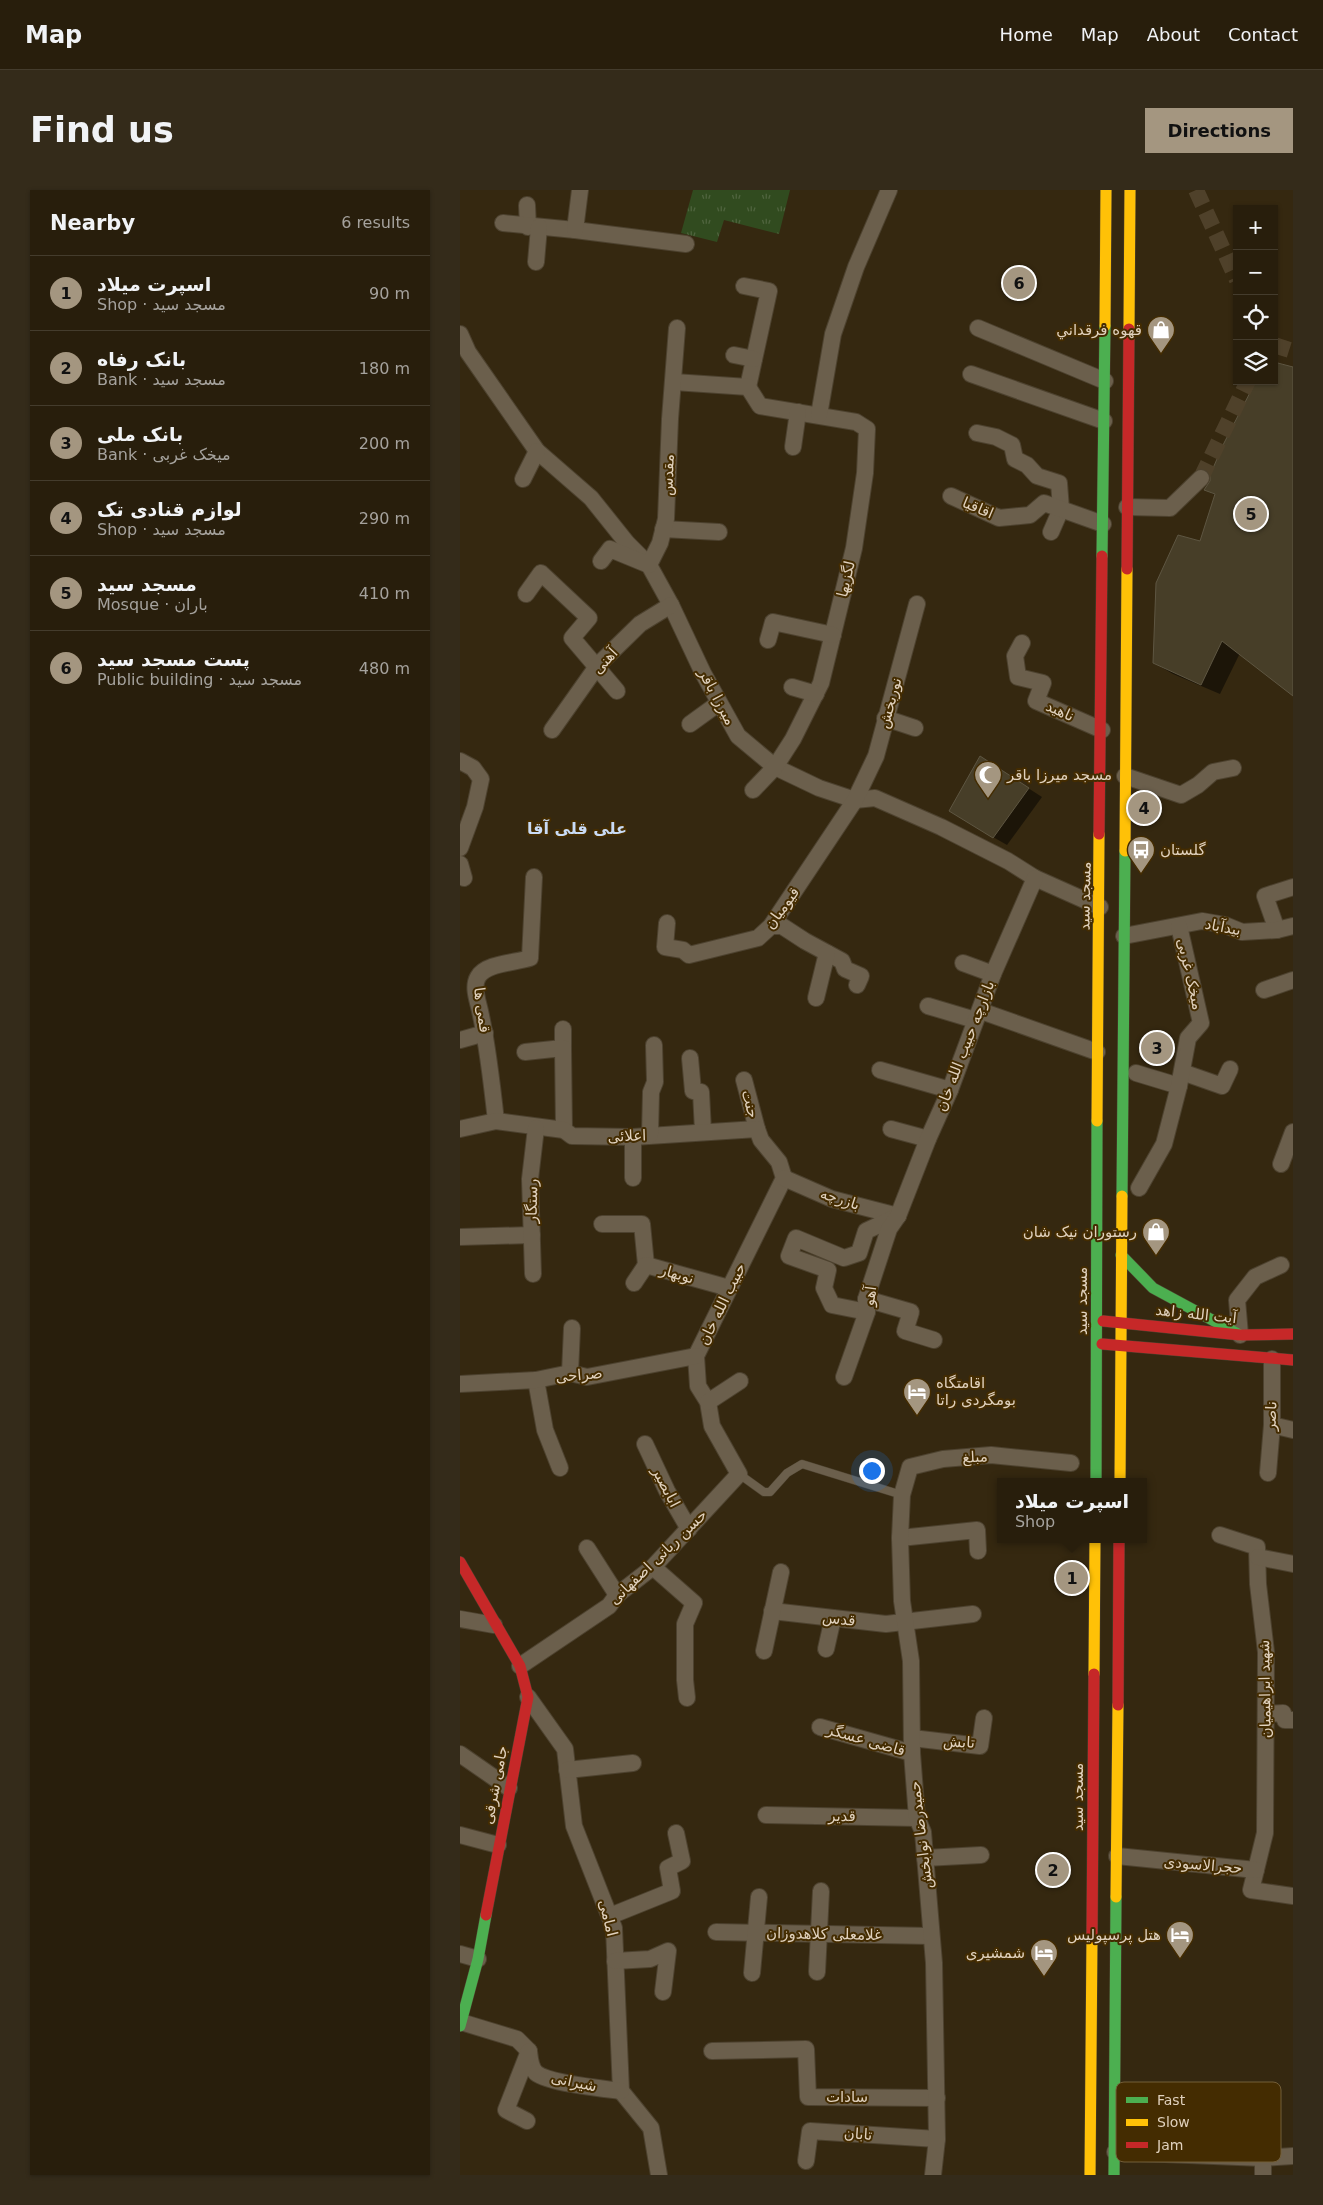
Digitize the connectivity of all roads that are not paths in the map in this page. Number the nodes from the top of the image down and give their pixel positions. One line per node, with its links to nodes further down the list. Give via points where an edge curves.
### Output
1 (580, 190): 8 (street)
2 (889, 190): 24 (street, via 856,267 833,334)
3 (1106, 190): 15 (main road, مسجد سید)
4 (1130, 190): 15 (main road, مسجد سید)
5 (527, 205): 7 (street)
6 (503, 223): 7 (street)
7 (534, 227): 8 (street); 10 (street)
8 (574, 230): 9 (street)
9 (686, 244)
10 (536, 262)
11 (744, 286): 18 (street, via 769,291)
12 (677, 328): 21 (street, مقدس)
13 (978, 328): 20 (street)
14 (460, 334): 16 (street, میرزا باقر)
15 (1117, 339): 20 (main road, مسجد سید); 32 (main road, مسجد سید)
16 (464, 354): 28 (street, میرزا باقر)
17 (734, 355): 18 (street)
18 (754, 359): 22 (street)
19 (971, 374): 25 (street)
20 (1104, 381): 25 (main road, مسجد سید)
21 (674, 382): 22 (street); 35 (street, مقدس)
22 (748, 388): 23 (street, لگزیها, via 760,406)
23 (798, 412): 24 (street, لگزیها); 27 (street)
24 (819, 415): 43 (street, لگزیها, via 856,422 868,429 854,548)
25 (1104, 421): 34 (main road, مسجد سید)
26 (977, 433): 33 (street, via 996,437 1012,446 1015,459 1027,465 1037,476 1059,483)
27 (793, 448)
28 (537, 451): 29 (street); 39 (street, میرزا باقر, via 591,498)
29 (523, 478)
30 (1201, 478): 32 (street, via 1170,508)
31 (951, 496): 33 (street, اقاقیا, via 999,518 1030,515 1044,503)
32 (1127, 507): 59 (main road, مسجد سید)
33 (1061, 509): 34 (street, اقاقیا); 37 (street)
34 (1103, 524): 55 (main road, مسجد سید)
35 (663, 529): 36 (street); 39 (street, مقدس)
36 (719, 532)
37 (1051, 532)
38 (601, 561): 39 (street, via 610,549)
39 (649, 565): 41 (street, میرزا باقر)
40 (526, 594): 46 (street, via 541,573 589,618 572,638)
41 (671, 604): 46 (street, آهنی, via 640,624); 50 (street, میرزا باقر)
42 (917, 604): 51 (street, نوربخش)
43 (833, 635): 44 (street, via 773,622); 49 (street, لگزیها)
44 (768, 640)
45 (1022, 643): 55 (street, ناهید, via 1015,656 1018,677 1043,683 1036,701)
46 (598, 665): 48 (street); 54 (street, آهنی)
47 (792, 687): 49 (street)
48 (617, 691)
49 (816, 694): 57 (street, لگزیها)
50 (719, 702): 52 (street); 57 (street, میرزا باقر, via 738,736)
51 (885, 718): 53 (street); 61 (street, نوربخش, via 876,756)
52 (690, 724)
53 (915, 728)
54 (552, 730)
55 (1102, 730): 66 (main road, مسجد سید)
56 (460, 761): 62 (street, via 473,768 481,779)
57 (775, 767): 60 (street, لگزیها); 61 (street, میرزا باقر, via 819,788)
58 (1233, 768): 59 (street, via 1214,772 1181,796)
59 (1125, 776): 72 (main road, مسجد سید)
60 (753, 790)
61 (855, 800): 64 (street, میرزا باقر, via 875,798 941,827); 68 (street, قیومیان)
62 (460, 848)
63 (534, 877): 83 (street, قمی ها, via 530,958 490,966 478,976 475,986)
64 (1035, 878): 66 (street, میرزا باقر); 75 (street, بازارچه حبیب الله خان)
65 (1293, 887): 71 (street, via 1265,896)
66 (1100, 907): 88 (main road, مسجد سید)
67 (667, 923): 68 (street, قیومیان, via 665,947 683,950 689,955 758,938)
68 (771, 926): 73 (street, via 782,926)
69 (1179, 926): 71 (street, بیدآباد, via 1202,922 1225,925 1242,932); 72 (street, بیدآباد); 93 (street, میخک غربی, via 1201,1023 1188,1038)
70 (1293, 926): 71 (street, بیدآباد)
71 (1276, 930)
72 (1124, 936): 114 (main road, مسجد سید)
73 (827, 953): 77 (street, via 842,961 845,969 861,976); 79 (street)
74 (962, 963): 75 (street)
75 (993, 974): 81 (street, بازارچه حبیب الله خان)
76 (1293, 980): 78 (street)
77 (857, 985)
78 (1264, 990)
79 (816, 998)
80 (928, 1006): 81 (street)
81 (978, 1015): 88 (street); 95 (street, بازارچه حبیب الله خان)
82 (563, 1029): 86 (street)
83 (485, 1033): 84 (street); 96 (street, قمی ها)
84 (460, 1040)
85 (654, 1045): 104 (street, via 655,1082)
86 (563, 1048): 87 (street); 101 (street)
87 (525, 1052)
88 (1097, 1052): 121 (main road, مسجد سید)
89 (690, 1058): 102 (street, via 693,1091 701,1092)
90 (1230, 1069): 93 (street, via 1222,1086)
91 (880, 1070): 95 (street)
92 (1136, 1072): 93 (street)
93 (1181, 1079): 109 (street, میخک غربی, via 1164,1144)
94 (744, 1080): 99 (street, جنت)
95 (950, 1090): 105 (street, بازارچه حبیب الله خان)
96 (496, 1121): 97 (street, اعلائی); 98 (street, اعلائی)
97 (536, 1128): 101 (street, اعلائی); 112 (street, رستگار, via 530,1180)
98 (460, 1129)
99 (756, 1129): 102 (street, اعلائی); 107 (street)
100 (891, 1129): 105 (street)
101 (564, 1130): 104 (street, اعلائی, via 572,1136)
102 (703, 1131): 104 (street, اعلائی)
103 (1293, 1132): 106 (street)
104 (642, 1136): 108 (street)
105 (928, 1139): 110 (street, بازارچه حبیب الله خان)
106 (1281, 1164)
107 (781, 1170): 110 (street, بازرچه, via 832,1199); 119 (street, حبیب الله خان)
108 (633, 1178)
109 (1139, 1188)
110 (898, 1216): 120 (street, آهو, via 889,1230); 120 (street, via 866,1231 859,1253 844,1258 796,1238 789,1256 828,1270 824,1288 832,1305)
111 (602, 1224): 115 (street, via 642,1224)
112 (532, 1235): 113 (street); 117 (street, رستگار)
113 (460, 1238)
114 (1121, 1255): 122 (main road, مسجد سید); 124 (main road, via 1153,1288)
115 (646, 1265): 118 (street, نوبهار); 119 (street, نوبهار)
116 (1281, 1265): 124 (street, via 1255,1277 1238,1300)
117 (533, 1274)
118 (634, 1283)
119 (729, 1288): 129 (street, حبیب الله خان)
120 (867, 1305): 126 (street, via 911,1312 905,1331); 133 (street, آهو)
121 (1097, 1321): 122 (main road, آیت الله زاهد); 127 (main road, مسجد سید)
122 (1121, 1322): 124 (main road, آیت الله زاهد); 128 (main road, مسجد سید)
123 (572, 1328): 132 (street)
124 (1240, 1334): 125 (main road, آیت الله زاهد)
125 (1293, 1334)
126 (934, 1340)
127 (1097, 1344): 128 (main road); 145 (main road, مسجد سید)
128 (1121, 1345): 130 (main road); 146 (main road, مسجد سید)
129 (696, 1356): 132 (street, صراحی, via 587,1377); 137 (street, حبیب الله خان, via 698,1386)
130 (1272, 1359): 131 (main road); 138 (street, ناصر)
131 (1293, 1360)
132 (570, 1373): 134 (street, صراحی)
133 (844, 1377)
134 (536, 1380): 136 (street, صراحی); 142 (street, via 545,1430)
135 (740, 1381): 137 (street)
136 (460, 1384)
137 (708, 1402): 144 (street, حبیب الله خان, via 712,1426)
138 (1272, 1425): 139 (street); 143 (street, ناصر)
139 (1293, 1430)
140 (645, 1444): 148 (street, ابابصیر)
141 (1071, 1463): 147 (street, مبلغ, via 991,1455 943,1459 910,1467)
142 (560, 1468)
143 (1268, 1473)
144 (739, 1474): 147 (lane, via 764,1492 770,1492 802,1464); 148 (street, حسن ربانی اصفهانی)
145 (1096, 1478)
146 (1120, 1478)
147 (902, 1495): 150 (street, حمیدرضا نوابخش)
148 (689, 1529): 158 (street, حسن ربانی اصفهانی)
149 (1220, 1535): 155 (street, via 1257,1547)
150 (900, 1538): 154 (street, via 976,1530); 165 (street, حمیدرضا نوابخش)
151 (1095, 1543): 216 (main road, مسجد سید)
152 (1119, 1543): 187 (main road)
153 (587, 1548): 160 (street)
154 (978, 1552)
155 (1258, 1557): 157 (street); 172 (street, شهید ابراهیمیان, via 1266,1652)
156 (460, 1562): 166 (main road, جامی شرقی)
157 (1293, 1564)
158 (653, 1567): 160 (street, حسن ربانی اصفهانی); 171 (street, via 694,1603 685,1624)
159 (781, 1572): 161 (street)
160 (617, 1595): 169 (street, حسن ربانی اصفهانی, via 609,1606)
161 (772, 1611): 163 (street, قدس); 168 (street)
162 (973, 1614): 165 (street, قدس)
163 (833, 1618): 165 (street, قدس); 167 (street)
164 (460, 1619): 166 (street)
165 (905, 1623): 176 (street, حمیدرضا نوابخش, via 911,1662)
166 (494, 1625): 169 (main road, جامی شرقی)
167 (826, 1649)
168 (764, 1651)
169 (520, 1666): 170 (main road, جامی شرقی)
170 (528, 1697): 179 (street, امامی, via 564,1749); 180 (main road, جامی شرقی)
171 (687, 1698)
172 (1266, 1714): 174 (street, via 1283,1713 1285,1720); 189 (street, شهید ابراهیمیان, via 1265,1833)
173 (984, 1718): 176 (street, تابش, via 980,1746)
174 (1293, 1720)
175 (820, 1727): 176 (street, قاضی عسگر)
176 (912, 1746): 182 (street, حمیدرضا نوابخش)
177 (460, 1754): 180 (street)
178 (633, 1763): 179 (street)
179 (567, 1770): 193 (street, امامی, via 574,1826)
180 (509, 1788): 185 (main road, جامی شرقی)
181 (766, 1815): 182 (street, قدیر)
182 (917, 1818): 188 (street, حمیدرضا نوابخش, via 923,1832)
183 (676, 1833): 193 (street, via 682,1861 668,1868 672,1891)
184 (460, 1835): 185 (street)
185 (498, 1845): 199 (main road, جامی شرقی)
186 (981, 1855): 188 (street)
187 (1116, 1856): 189 (street, حجرالاسودی); 211 (main road)
188 (925, 1858): 197 (street, حمیدرضا نوابخش)
189 (1256, 1870): 191 (street, حجرالاسودی, via 1251,1890)
190 (821, 1891): 196 (street)
191 (1293, 1896)
192 (759, 1897): 195 (street)
193 (610, 1916): 200 (street, امامی, via 614,1928)
194 (716, 1932): 195 (street, غلامعلی کلاهدوزان)
195 (756, 1932): 196 (street, غلامعلی کلاهدوزان); 202 (street)
196 (819, 1934): 197 (street, غلامعلی کلاهدوزان); 201 (street)
197 (932, 1936): 208 (street, حمیدرضا نوابخش)
198 (460, 1954): 199 (street)
199 (478, 1959): 204 (main road, جامی شرقی)
200 (615, 1961): 203 (street, via 650,1958 668,1951); 207 (street, امامی)
201 (817, 1972)
202 (752, 1973)
203 (663, 1992)
204 (460, 2024): 205 (street, via 517,2039)
205 (529, 2051): 207 (street, شیرانی, via 531,2065 537,2074 577,2086); 209 (street, via 506,2110)
206 (712, 2051): 208 (street, سادات, via 806,2050 808,2097)
207 (622, 2091): 214 (street, via 651,2128)
208 (937, 2098): 210 (street, حمیدرضا نوابخش)
209 (527, 2122)
210 (937, 2139): 212 (street, تابان, via 810,2131); 215 (street, حمیدرضا نوابخش)
211 (1115, 2152): 217 (main road)
212 (806, 2161)
213 (1263, 2162): 218 (street)
214 (659, 2175)
215 (933, 2175)
216 (1090, 2175)
217 (1114, 2175)
218 (1263, 2175)

